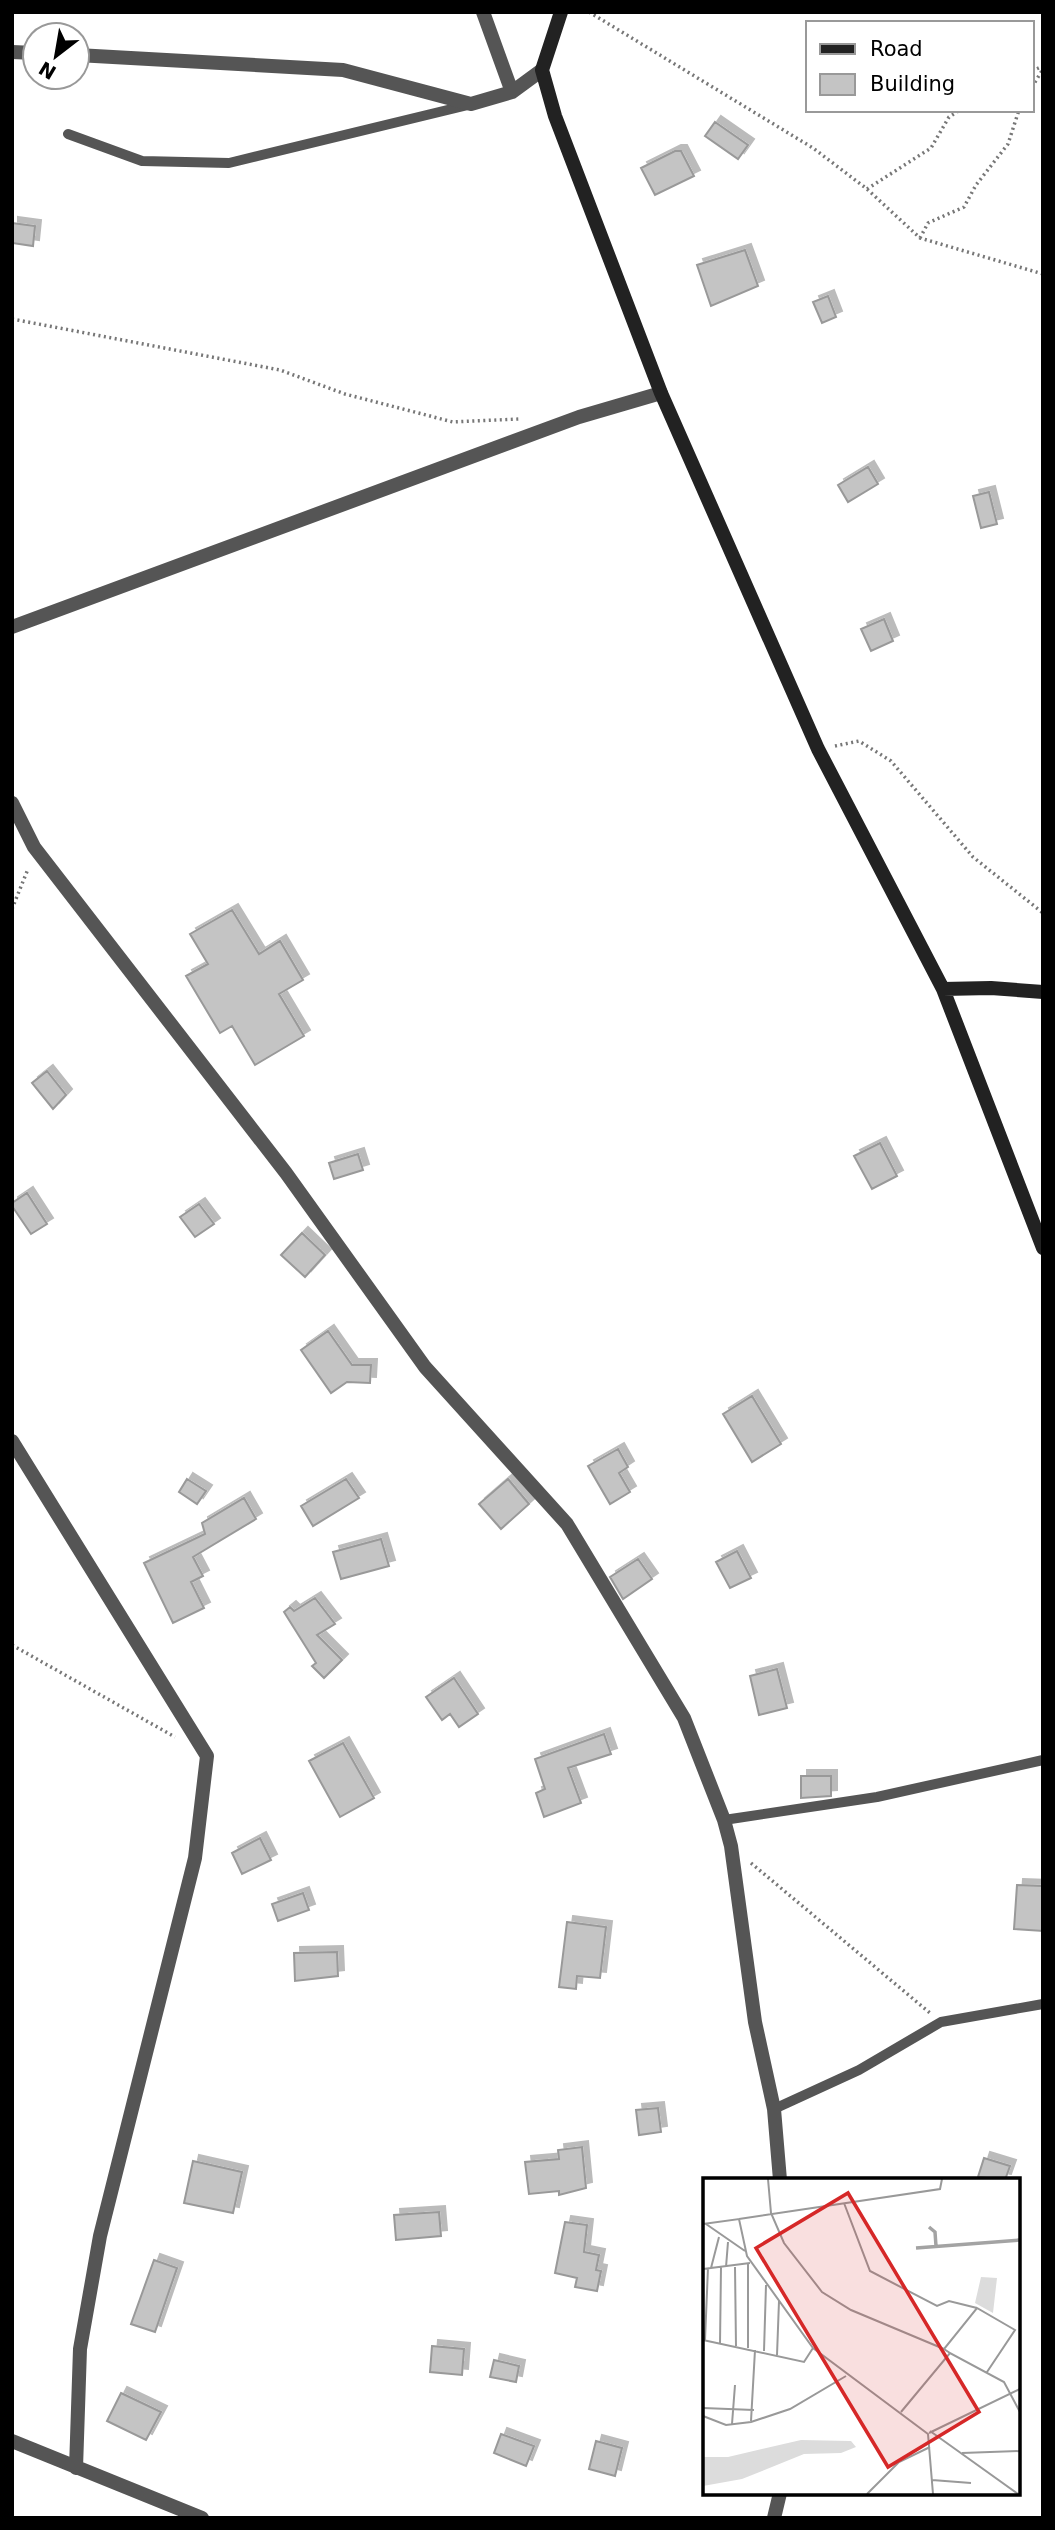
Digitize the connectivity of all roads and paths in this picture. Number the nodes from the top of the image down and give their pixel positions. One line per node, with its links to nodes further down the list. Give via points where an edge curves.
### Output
1 (483, 12): 8 (street)
2 (561, 12): 6 (main road)
3 (589, 12): 13 (path, via 813,148)
4 (91, 56): 9 (street, via 343,70)
5 (1043, 68): 7 (path)
6 (542, 71): 8 (street); 17 (main road)
7 (1034, 84)
8 (512, 92): 9 (street)
9 (471, 104): 12 (lane, via 229,163 142,161)
10 (957, 112): 13 (path, via 931,148)
11 (1018, 112): 14 (path, via 1008,144 964,207 928,223)
12 (68, 134)
13 (867, 189): 14 (path)
14 (920, 238): 15 (path)
15 (1043, 274)
16 (12, 319): 18 (path, via 280,370 345,394 453,422)
17 (661, 393): 19 (street, via 579,417); 20 (main road)
18 (529, 419)
19 (12, 627)
20 (818, 749): 24 (path, via 859,741 891,761 973,857); 25 (main road)
21 (12, 803): 22 (street)
22 (34, 847): 23 (path); 32 (street, via 286,1173 425,1367 567,1524 684,1718)
23 (12, 909)
24 (1043, 913)
25 (943, 989): 26 (main road); 27 (main road)
26 (1043, 992)
27 (1043, 1248)
28 (12, 1441): 30 (street)
29 (12, 1645): 30 (path)
30 (207, 1756): 39 (street, via 195,1858 100,2236 80,2349)
31 (1043, 1760): 32 (lane, via 877,1797)
32 (724, 1821): 33 (street)
33 (731, 1846): 35 (path); 36 (street, via 755,2022)
34 (1043, 2004): 35 (lane)
35 (940, 2022): 36 (lane, via 859,2070)
36 (774, 2109): 37 (street)
37 (780, 2178)
38 (12, 2441): 39 (street)
39 (76, 2468): 41 (street)
40 (780, 2495): 42 (street)
41 (202, 2518)
42 (774, 2518)

